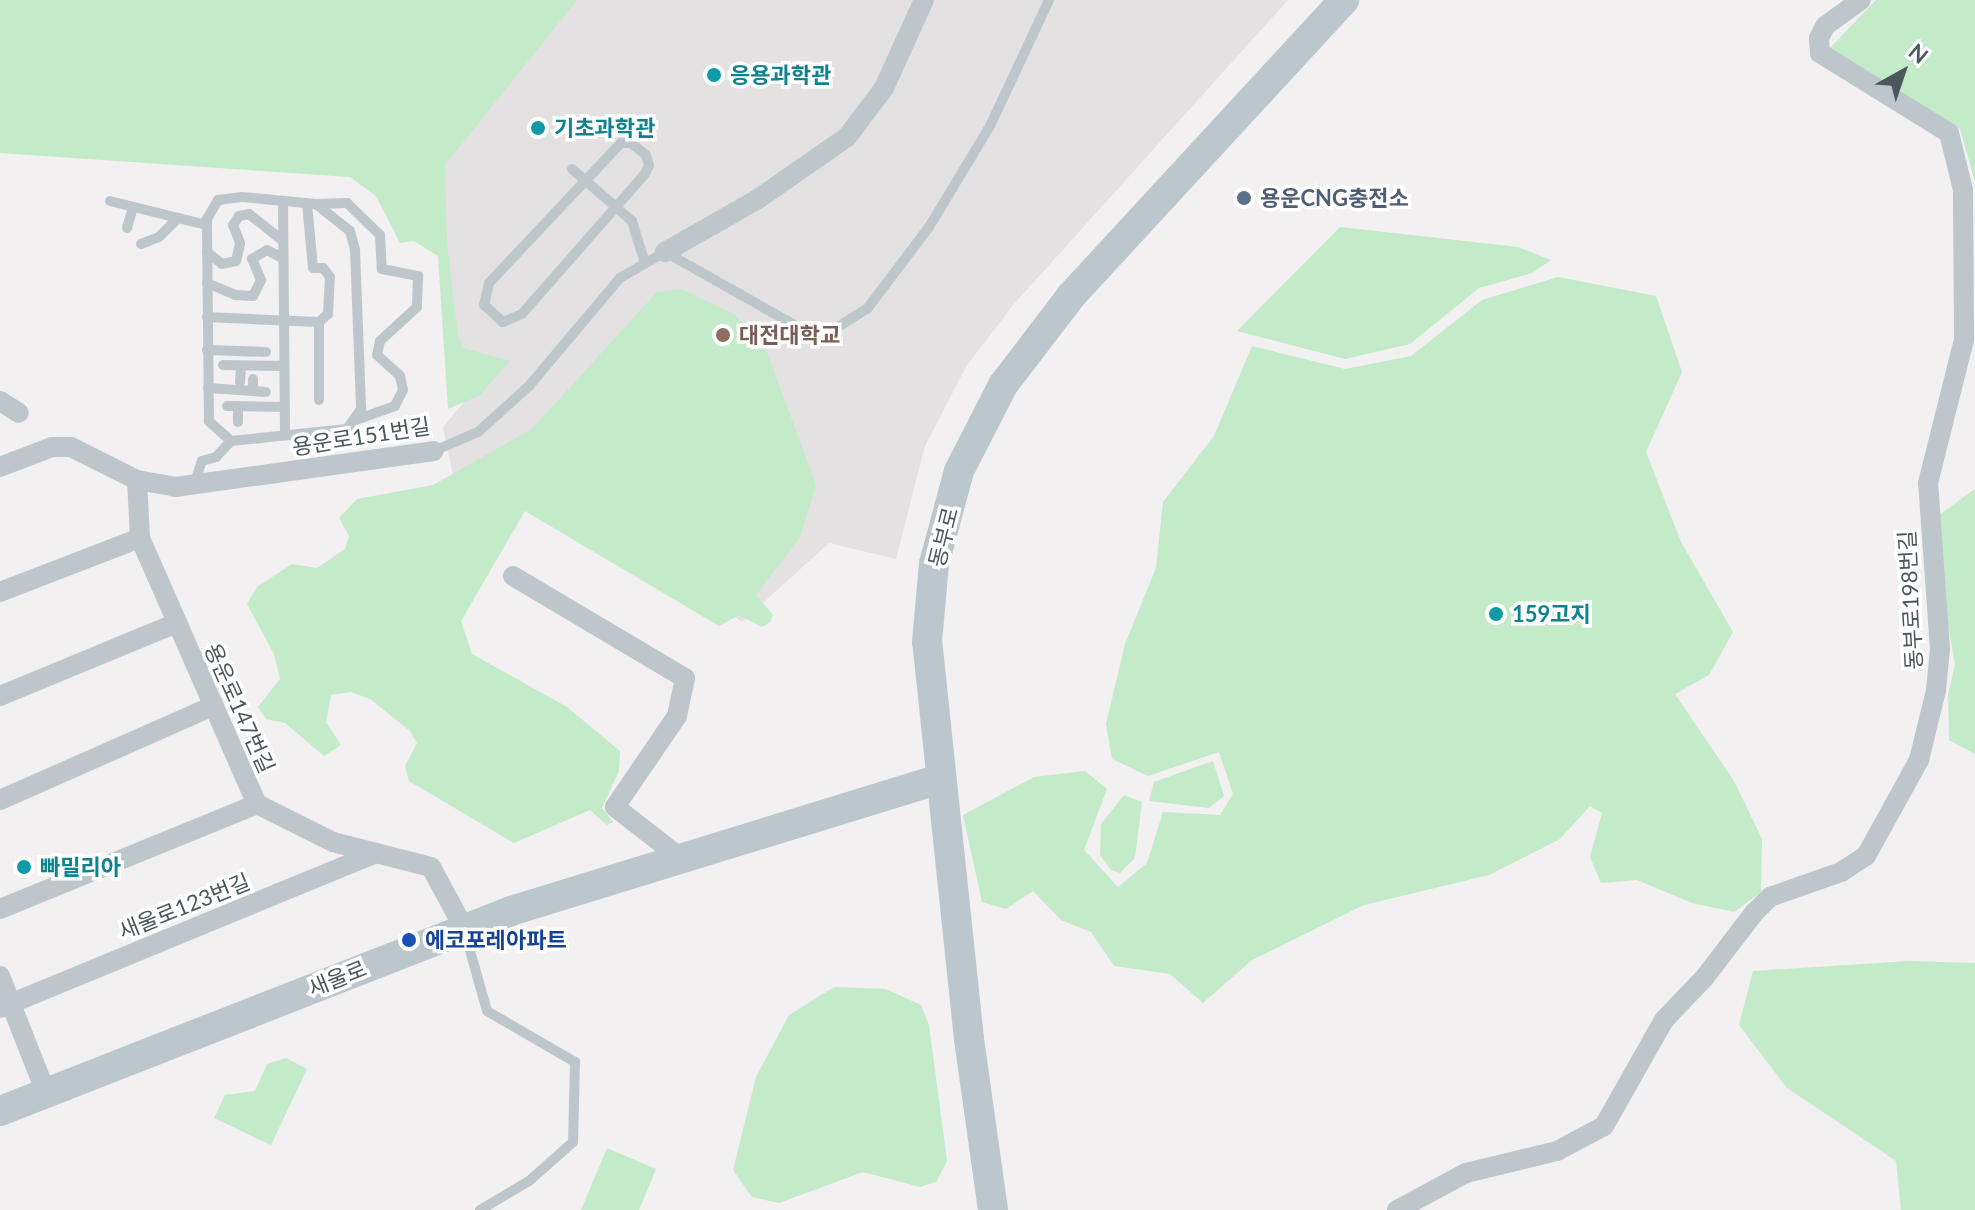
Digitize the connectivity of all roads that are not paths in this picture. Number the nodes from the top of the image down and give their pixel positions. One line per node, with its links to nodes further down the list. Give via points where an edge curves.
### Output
1 (924, 0): 18 (street, via 884,88 847,137 801,172)
2 (1049, 0): 18 (lane, via 990,126 929,227 867,309 833,330 800,328)
3 (1344, 0): 55 (main road, 동부로, via 1071,296 1003,385 959,471 934,564 927,642)
4 (1861, 0): 68 (street, 동부로198번길, via 1825,26 1820,53 1949,133 1963,190 1964,340 1928,483 1940,649 1919,760 1866,856 1841,872 1792,886 1754,913 1664,1020 1604,1126 1557,1151 1466,1173)
5 (572, 169): 6 (lane)
6 (585, 181): 11 (lane); 11 (lane, via 621,143 631,143 646,155 649,166); 11 (lane, via 489,283 484,305 503,322 522,314)
7 (110, 201): 10 (lane)
8 (283, 201): 9 (lane); 13 (lane, via 218,200 210,208); 15 (lane)
9 (312, 203): 24 (lane, via 313,268 323,268 330,277 328,314); 41 (lane, via 350,231 355,250 361,409); 41 (lane, via 347,203 380,235 382,269 418,276 417,307 380,341 377,355 400,376 403,390 395,406)
10 (133, 207): 12 (lane); 14 (lane)
11 (616, 207): 20 (lane, via 632,221)
12 (178, 218): 13 (lane); 16 (lane, via 159,237)
13 (207, 225): 17 (lane)
14 (127, 228)
15 (283, 241): 17 (lane, via 249,214 239,216 233,225 240,243 236,261 222,264); 19 (lane)
16 (141, 244)
17 (207, 252): 21 (lane)
18 (665, 252): 20 (lane, 용운로151번길)
19 (283, 258): 21 (lane, via 267,250 252,259 261,287 253,296); 23 (lane)
20 (644, 260): 45 (lane, 용운로151번길, via 620,278 519,395 478,432)
21 (207, 283): 22 (lane)
22 (207, 317): 23 (lane); 26 (lane)
23 (284, 322): 24 (lane); 31 (lane)
24 (319, 322): 37 (lane)
25 (254, 337): 27 (lane)
26 (207, 350): 27 (lane); 34 (lane)
27 (253, 351): 28 (lane)
28 (266, 352)
29 (223, 365): 30 (lane)
30 (241, 366): 31 (lane); 33 (lane)
31 (284, 366): 39 (lane)
32 (253, 379): 35 (lane)
33 (240, 382)
34 (208, 388): 35 (lane); 44 (lane, via 209,421)
35 (253, 391): 36 (lane)
36 (266, 392)
37 (319, 400)
38 (0, 401): 40 (street)
39 (284, 407): 42 (lane, via 232,406); 43 (lane)
40 (19, 413)
41 (356, 420): 43 (lane, via 347,429)
42 (238, 422)
43 (285, 435): 44 (lane)
44 (231, 441): 48 (lane, via 216,457 202,461)
45 (434, 451): 48 (street, 용운로151번길)
46 (0, 467): 47 (street, 용운로151번길, via 52,447 71,447)
47 (137, 480): 48 (street, 용운로151번길); 49 (street, 용운로147번길)
48 (194, 485)
49 (140, 538): 51 (street); 52 (street, 용운로147번길)
50 (513, 576): 59 (street, via 685,678 677,716 615,807)
51 (0, 592)
52 (176, 623): 53 (street); 54 (street, 용운로147번길)
53 (0, 696)
54 (213, 706): 56 (street); 57 (street, 용운로147번길)
55 (941, 779): 59 (main road, 새울로); 67 (main road, 동부로)
56 (0, 800)
57 (257, 804): 58 (street, 용운로147번길, via 333,842); 60 (street)
58 (376, 853): 61 (street, 용운로147번길, via 431,867); 63 (street, 새울로123번길)
59 (678, 856): 61 (main road, 새울로)
60 (0, 909)
61 (464, 928): 64 (main road, 새울로); 66 (lane, via 487,1011 575,1062 573,1142 529,1181)
62 (0, 976): 63 (street)
63 (5, 1005): 64 (street)
64 (46, 1093): 65 (main road, 새울로)
65 (0, 1111)
66 (480, 1210)
67 (993, 1210)
68 (1397, 1210)

